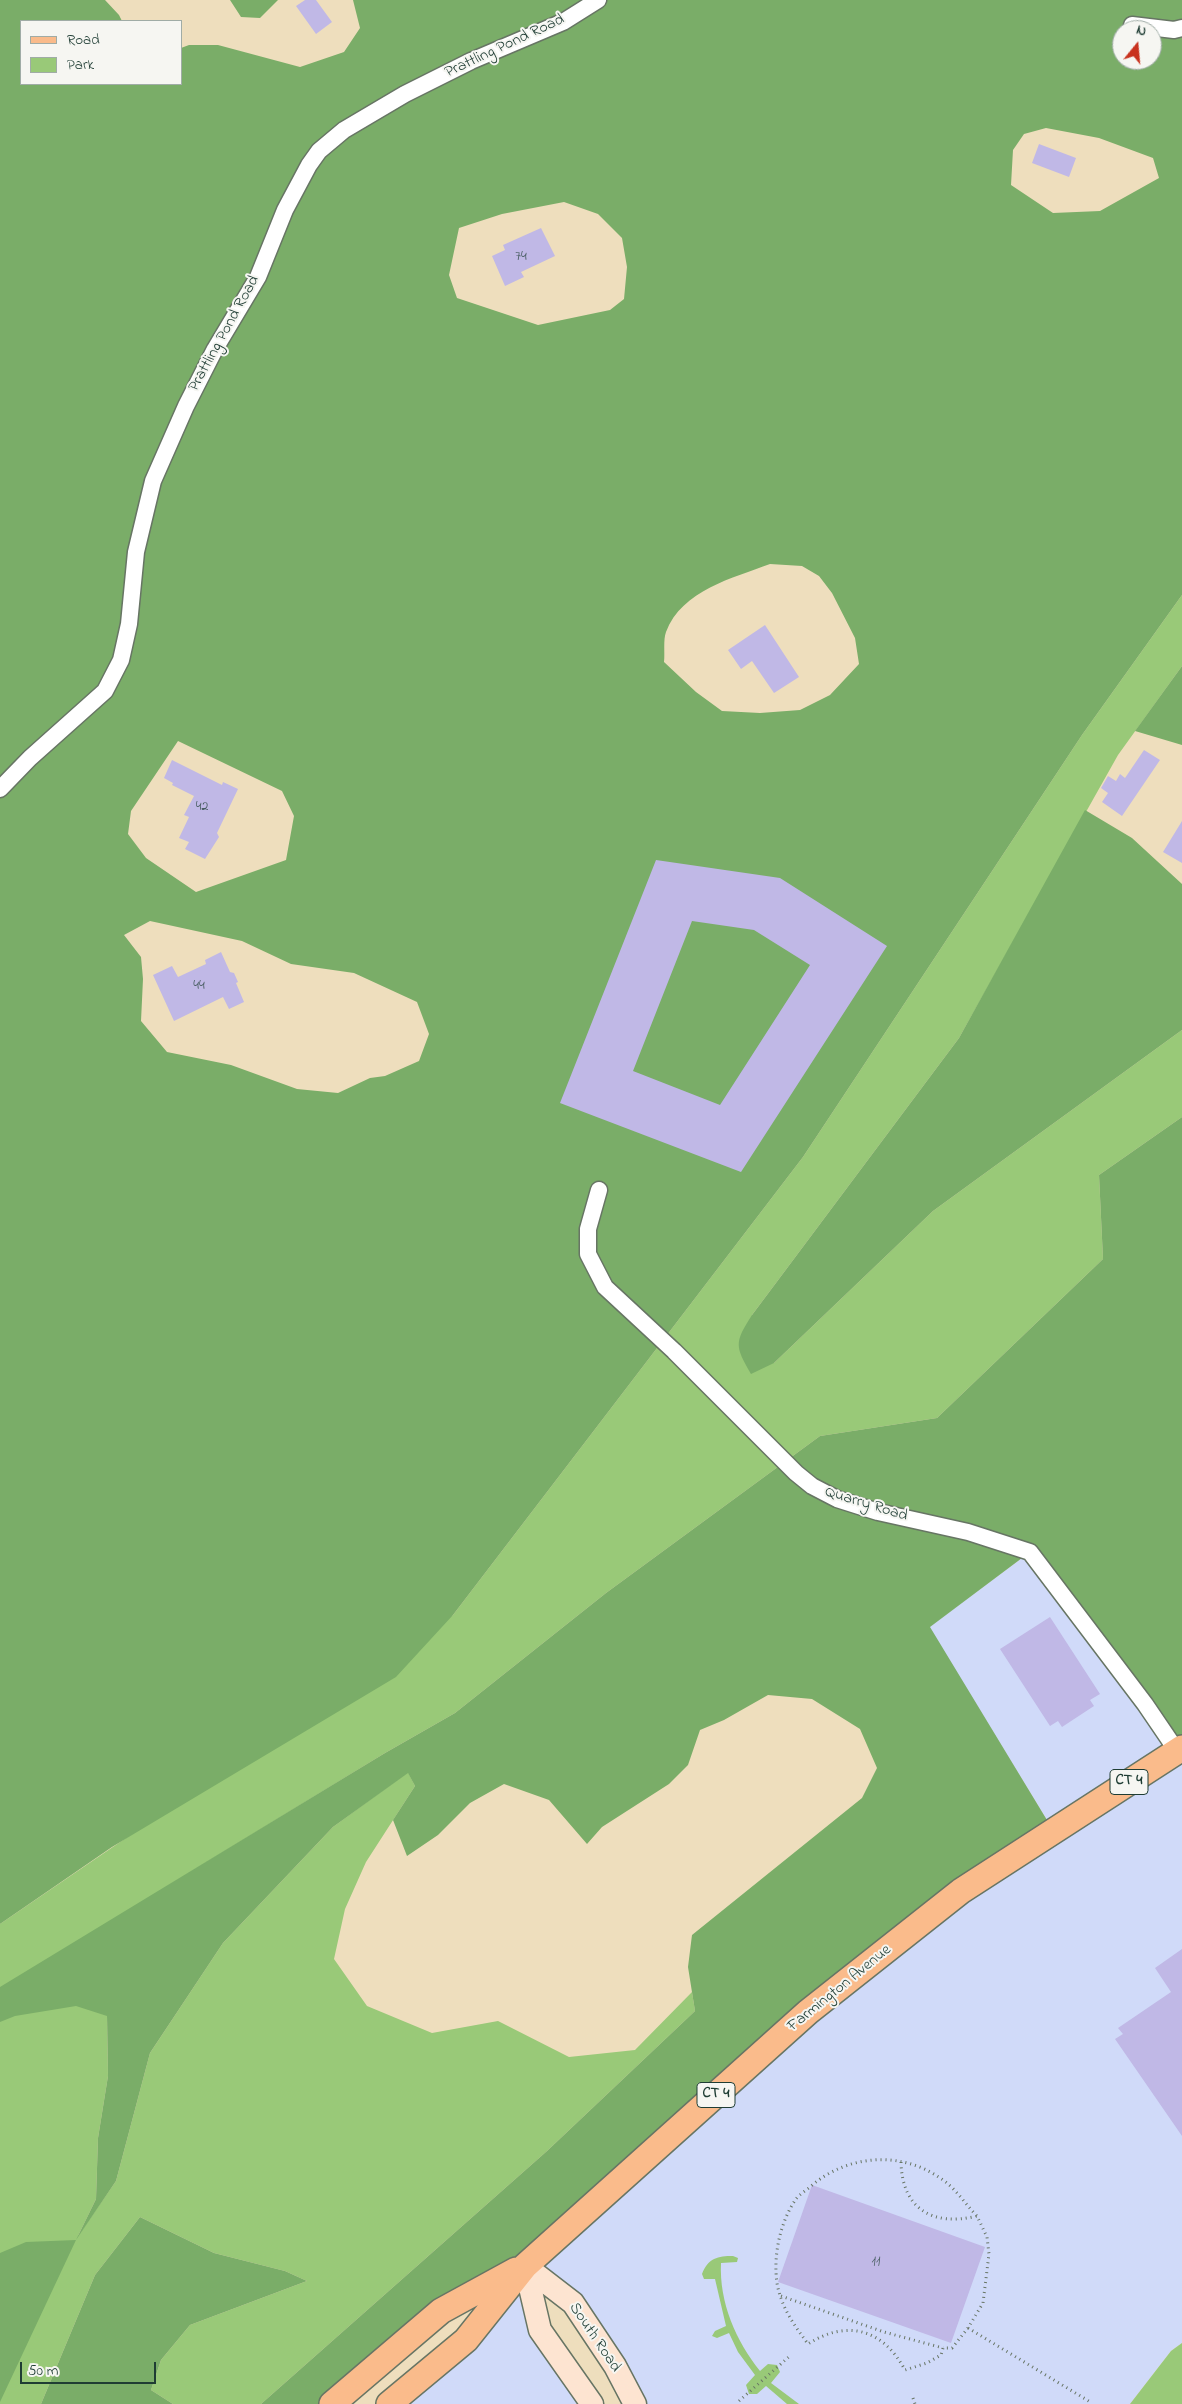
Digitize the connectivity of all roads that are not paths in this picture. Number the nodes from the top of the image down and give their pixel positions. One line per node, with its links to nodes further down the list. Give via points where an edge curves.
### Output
1 (598, 0): 4 (street, Prattling Pond Road, via 563,22 471,61 406,94 344,130 309,165 285,210 258,277 212,354 156,473 136,552 122,660 105,691)
2 (1182, 28): 3 (street)
3 (1162, 29)
4 (0, 788)
5 (599, 1190): 6 (street, Quarry Road, via 588,1229 588,1254 605,1287 796,1473 837,1499 878,1512 968,1532 1030,1552)
6 (1179, 1749): 7 (main road, Farmington Avenue / CT 4, via 984,1876 808,2012)
7 (525, 2266): 8 (main road, Farmington Avenue / CT 4, via 441,2310); 9 (main road, Farmington Avenue / CT 4, via 466,2340); 10 (main road, via 540,2330); 11 (main road, South Road, via 573,2303 615,2366)
8 (332, 2404)
9 (389, 2404)
10 (592, 2404)
11 (635, 2404)

